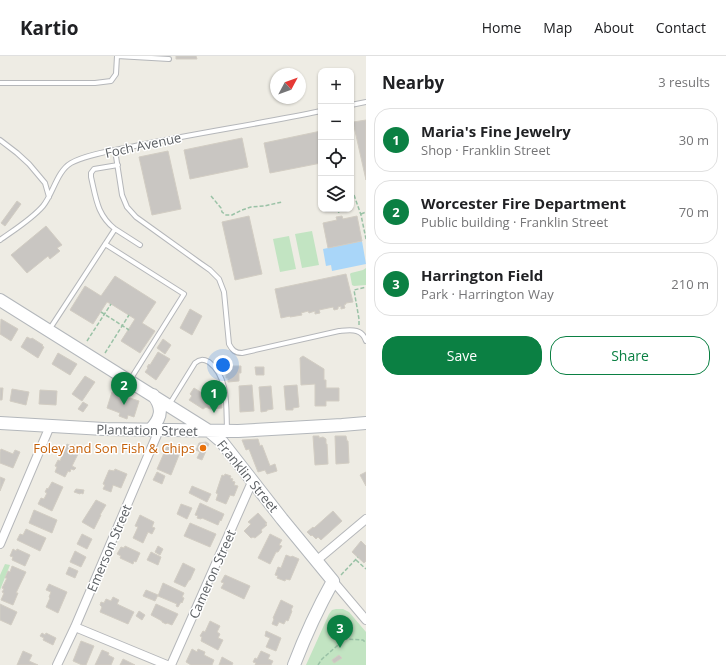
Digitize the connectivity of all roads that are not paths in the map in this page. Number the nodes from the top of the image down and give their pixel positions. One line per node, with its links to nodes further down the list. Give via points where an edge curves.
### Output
1 (169, 59): 2 (lane, via 117,56 116,74 110,81)
2 (0, 83)
3 (366, 102): 4 (lane)
4 (354, 104)
5 (318, 112): 7 (lane, Foch Avenue)
6 (0, 140): 9 (lane, via 29,164 45,183)
7 (115, 150): 8 (lane); 9 (lane, Foch Avenue, via 84,157 70,164 60,174)
8 (118, 165): 10 (lane, via 94,169 91,173 99,208 104,218); 16 (lane, via 123,199 133,214 210,270 219,280 224,292 229,344 234,351 242,353 350,330 358,331)
9 (49, 197): 11 (lane, Foch Avenue, via 37,213)
10 (115, 229): 12 (lane); 13 (lane)
11 (0, 240)
12 (105, 244): 15 (lane); 17 (lane, via 184,294)
13 (140, 245)
14 (0, 300): 15 (street, Franklin Street)
15 (49, 330): 17 (street, Franklin Street)
16 (366, 341)
17 (130, 381): 18 (street, Franklin Street)
18 (152, 394): 19 (street, Franklin Street); 23 (street, via 157,400 160,415)
19 (168, 405): 24 (street, Franklin Street); 25 (lane, via 195,364 204,360 213,366 222,380)
20 (0, 423): 22 (street, Plantation Street)
21 (366, 423): 25 (street, Plantation Street)
22 (50, 426): 23 (street, Plantation Street); 28 (street)
23 (154, 430): 24 (street, Plantation Street); 32 (street, Emerson Street)
24 (209, 431): 25 (street, Plantation Street); 26 (street, Franklin Street, via 222,442)
25 (227, 431)
26 (252, 482): 29 (street, Franklin Street); 35 (street, Cameron Street)
27 (366, 520): 29 (street)
28 (0, 544)
29 (316, 561): 30 (street, Franklin Street)
30 (336, 579): 31 (street, Franklin Street); 36 (street, via 324,596)
31 (366, 620)
32 (75, 627): 33 (street, Emerson Street); 34 (street)
33 (57, 665)
34 (167, 665)
35 (171, 665)
36 (294, 665)

